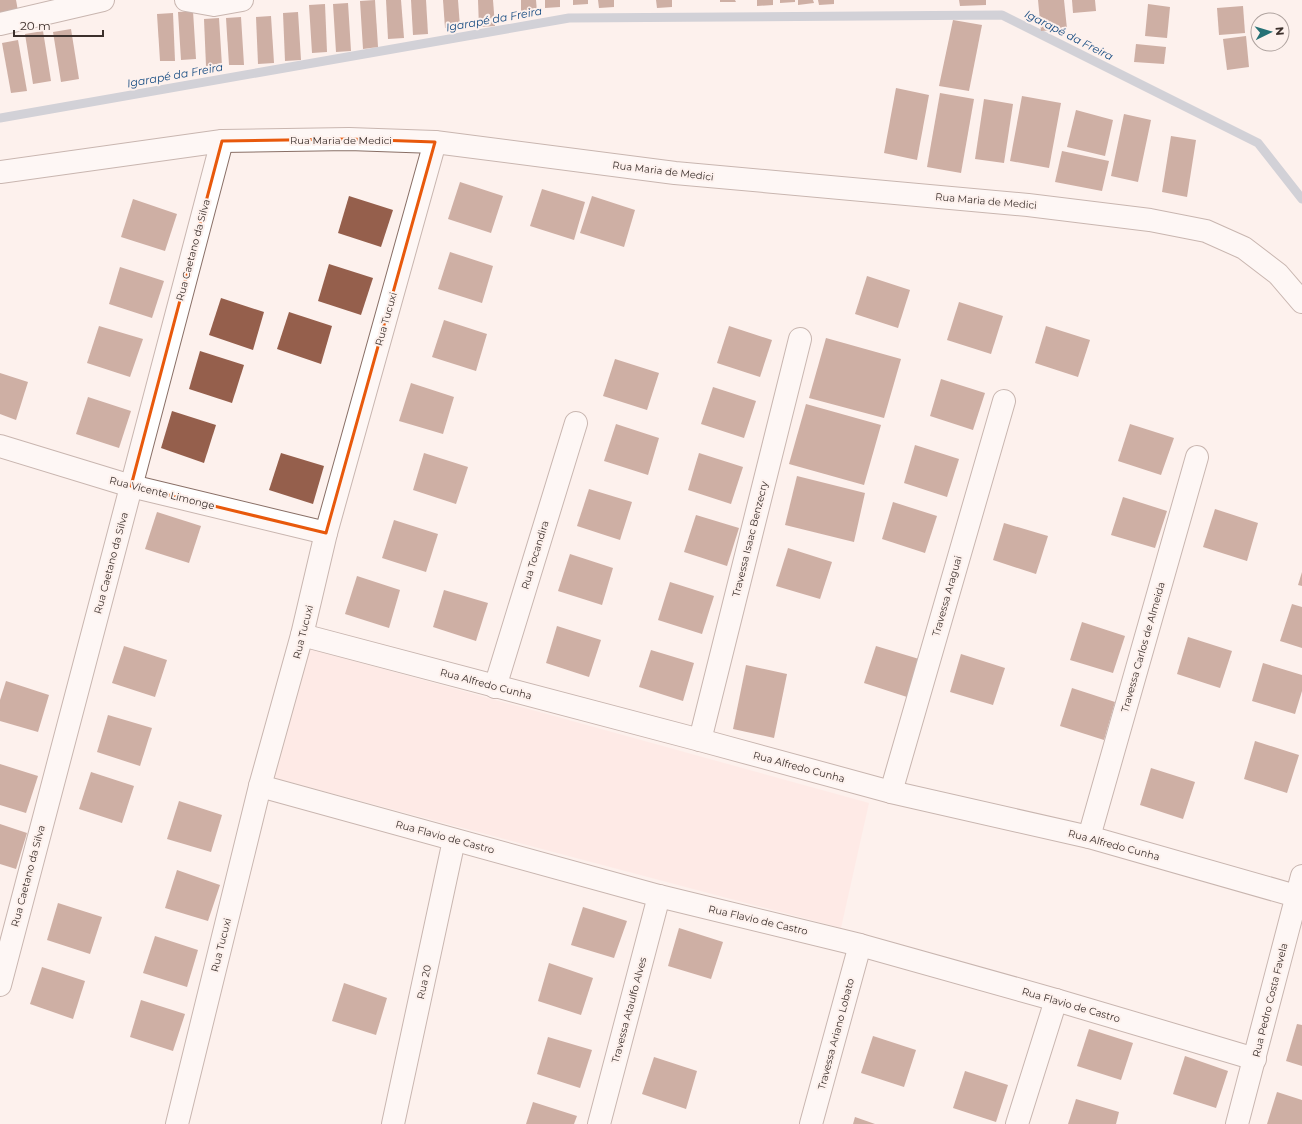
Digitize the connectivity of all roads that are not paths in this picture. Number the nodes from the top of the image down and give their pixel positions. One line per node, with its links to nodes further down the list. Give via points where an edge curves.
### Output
1 (103, 0): 4 (street)
2 (186, 0): 3 (street, via 214,5)
3 (242, 0)
4 (0, 24)
5 (222, 141): 6 (street, Rua Maria de Medici, via 349,139); 7 (street, Rua Maria de Medici); 14 (street, Rua Caetano da Silva)
6 (435, 142): 8 (street, Rua Maria de Medici, via 675,173 1028,205 1150,220 1206,231 1244,248 1278,274); 15 (street, Rua Tucuxi)
7 (0, 172)
8 (1302, 302)
9 (800, 339): 18 (street, Travessa Isaac Benzecry)
10 (1004, 401): 20 (street, Travessa Araguai)
11 (576, 423): 17 (street, Rua Tocandira)
12 (0, 446): 14 (street, Rua Vicente Limonge)
13 (1197, 457): 21 (street, Travessa Carlos de Almeida)
14 (131, 486): 15 (street, Rua Vicente Limonge); 26 (street, Rua Caetano da Silva)
15 (326, 533): 16 (street, Rua Tucuxi)
16 (302, 635): 17 (street, Rua Alfredo Cunha); 19 (street, Rua Tucuxi)
17 (495, 687): 18 (street, Rua Alfredo Cunha)
18 (700, 740): 20 (street, Rua Alfredo Cunha)
19 (260, 786): 22 (street, Rua Flavio de Castro); 29 (street, Rua Tucuxi)
20 (890, 792): 21 (street, Rua Alfredo Cunha)
21 (1089, 837): 23 (street, Rua Alfredo Cunha)
22 (454, 840): 24 (street, Rua Flavio de Castro); 30 (street, Rua 20)
23 (1299, 886): 28 (street, Rua Pedro Costa Favela)
24 (659, 896): 25 (street, Rua Flavio de Castro); 31 (street, Travessa Ataulfo Alves)
25 (860, 945): 27 (street, Rua Flavio de Castro); 32 (street, Travessa Ariano Lobato)
26 (0, 984)
27 (1056, 1000): 28 (street, Rua Flavio de Castro); 33 (street)
28 (1255, 1059): 34 (street, Rua Pedro Costa Favela)
29 (177, 1124)
30 (393, 1124)
31 (599, 1124)
32 (811, 1124)
33 (1017, 1124)
34 (1238, 1124)

